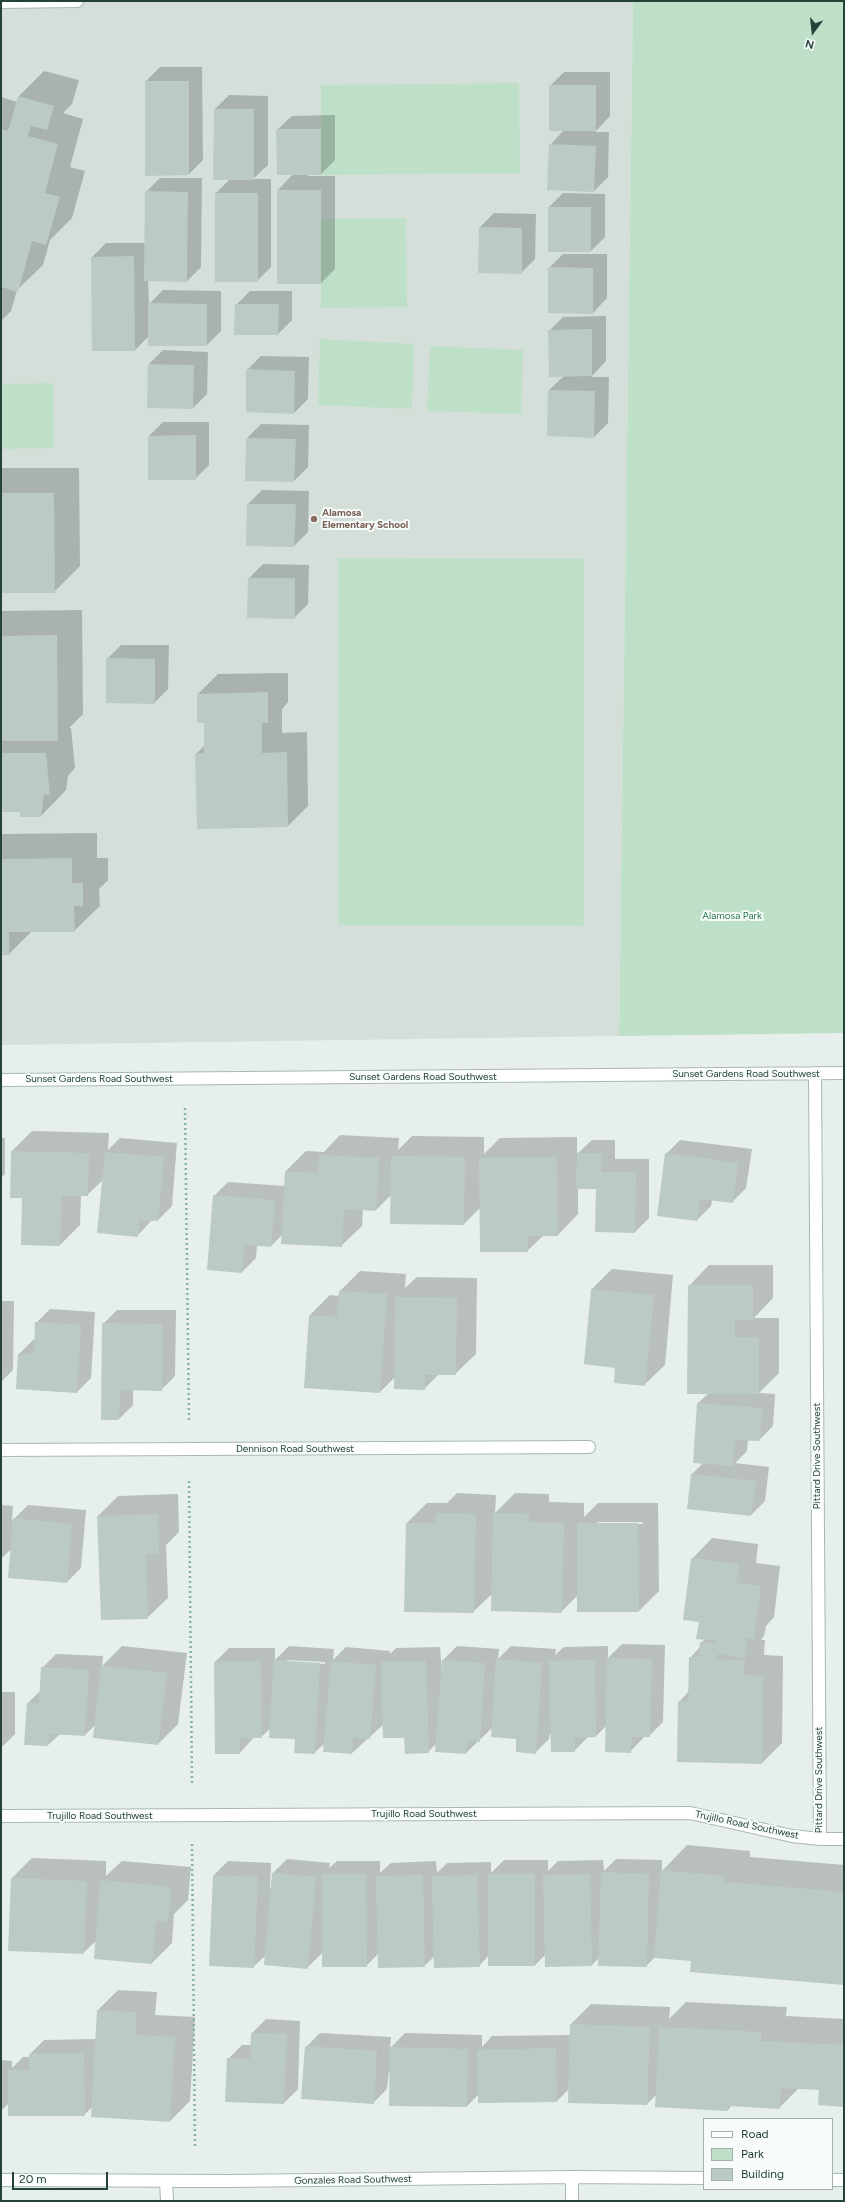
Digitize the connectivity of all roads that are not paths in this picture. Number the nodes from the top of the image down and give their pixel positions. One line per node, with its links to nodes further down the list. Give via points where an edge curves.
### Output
1 (77, 1): 2 (street)
2 (1, 2)
3 (815, 1073): 4 (street, Sunset Gardens Road Southwest); 5 (street, Sunset Gardens Road Southwest); 9 (street, Pittard Drive Southwest)
4 (844, 1073)
5 (1, 1080)
6 (589, 1447): 7 (street, Dennison Road Southwest)
7 (1, 1450)
8 (1, 1816): 9 (street, Trujillo Road Southwest, via 690,1813 792,1836)
9 (820, 1839): 10 (street, Trujillo Road Southwest)
10 (844, 1839)
11 (572, 2177): 12 (street, Gonzales Road Southwest); 16 (street, Gonzales Road Southwest); 18 (street)
12 (703, 2178)
13 (1, 2180): 16 (street, Gonzales Road Southwest)
14 (833, 2180): 15 (street)
15 (844, 2180)
16 (166, 2181): 17 (street)
17 (167, 2201)
18 (572, 2201)

